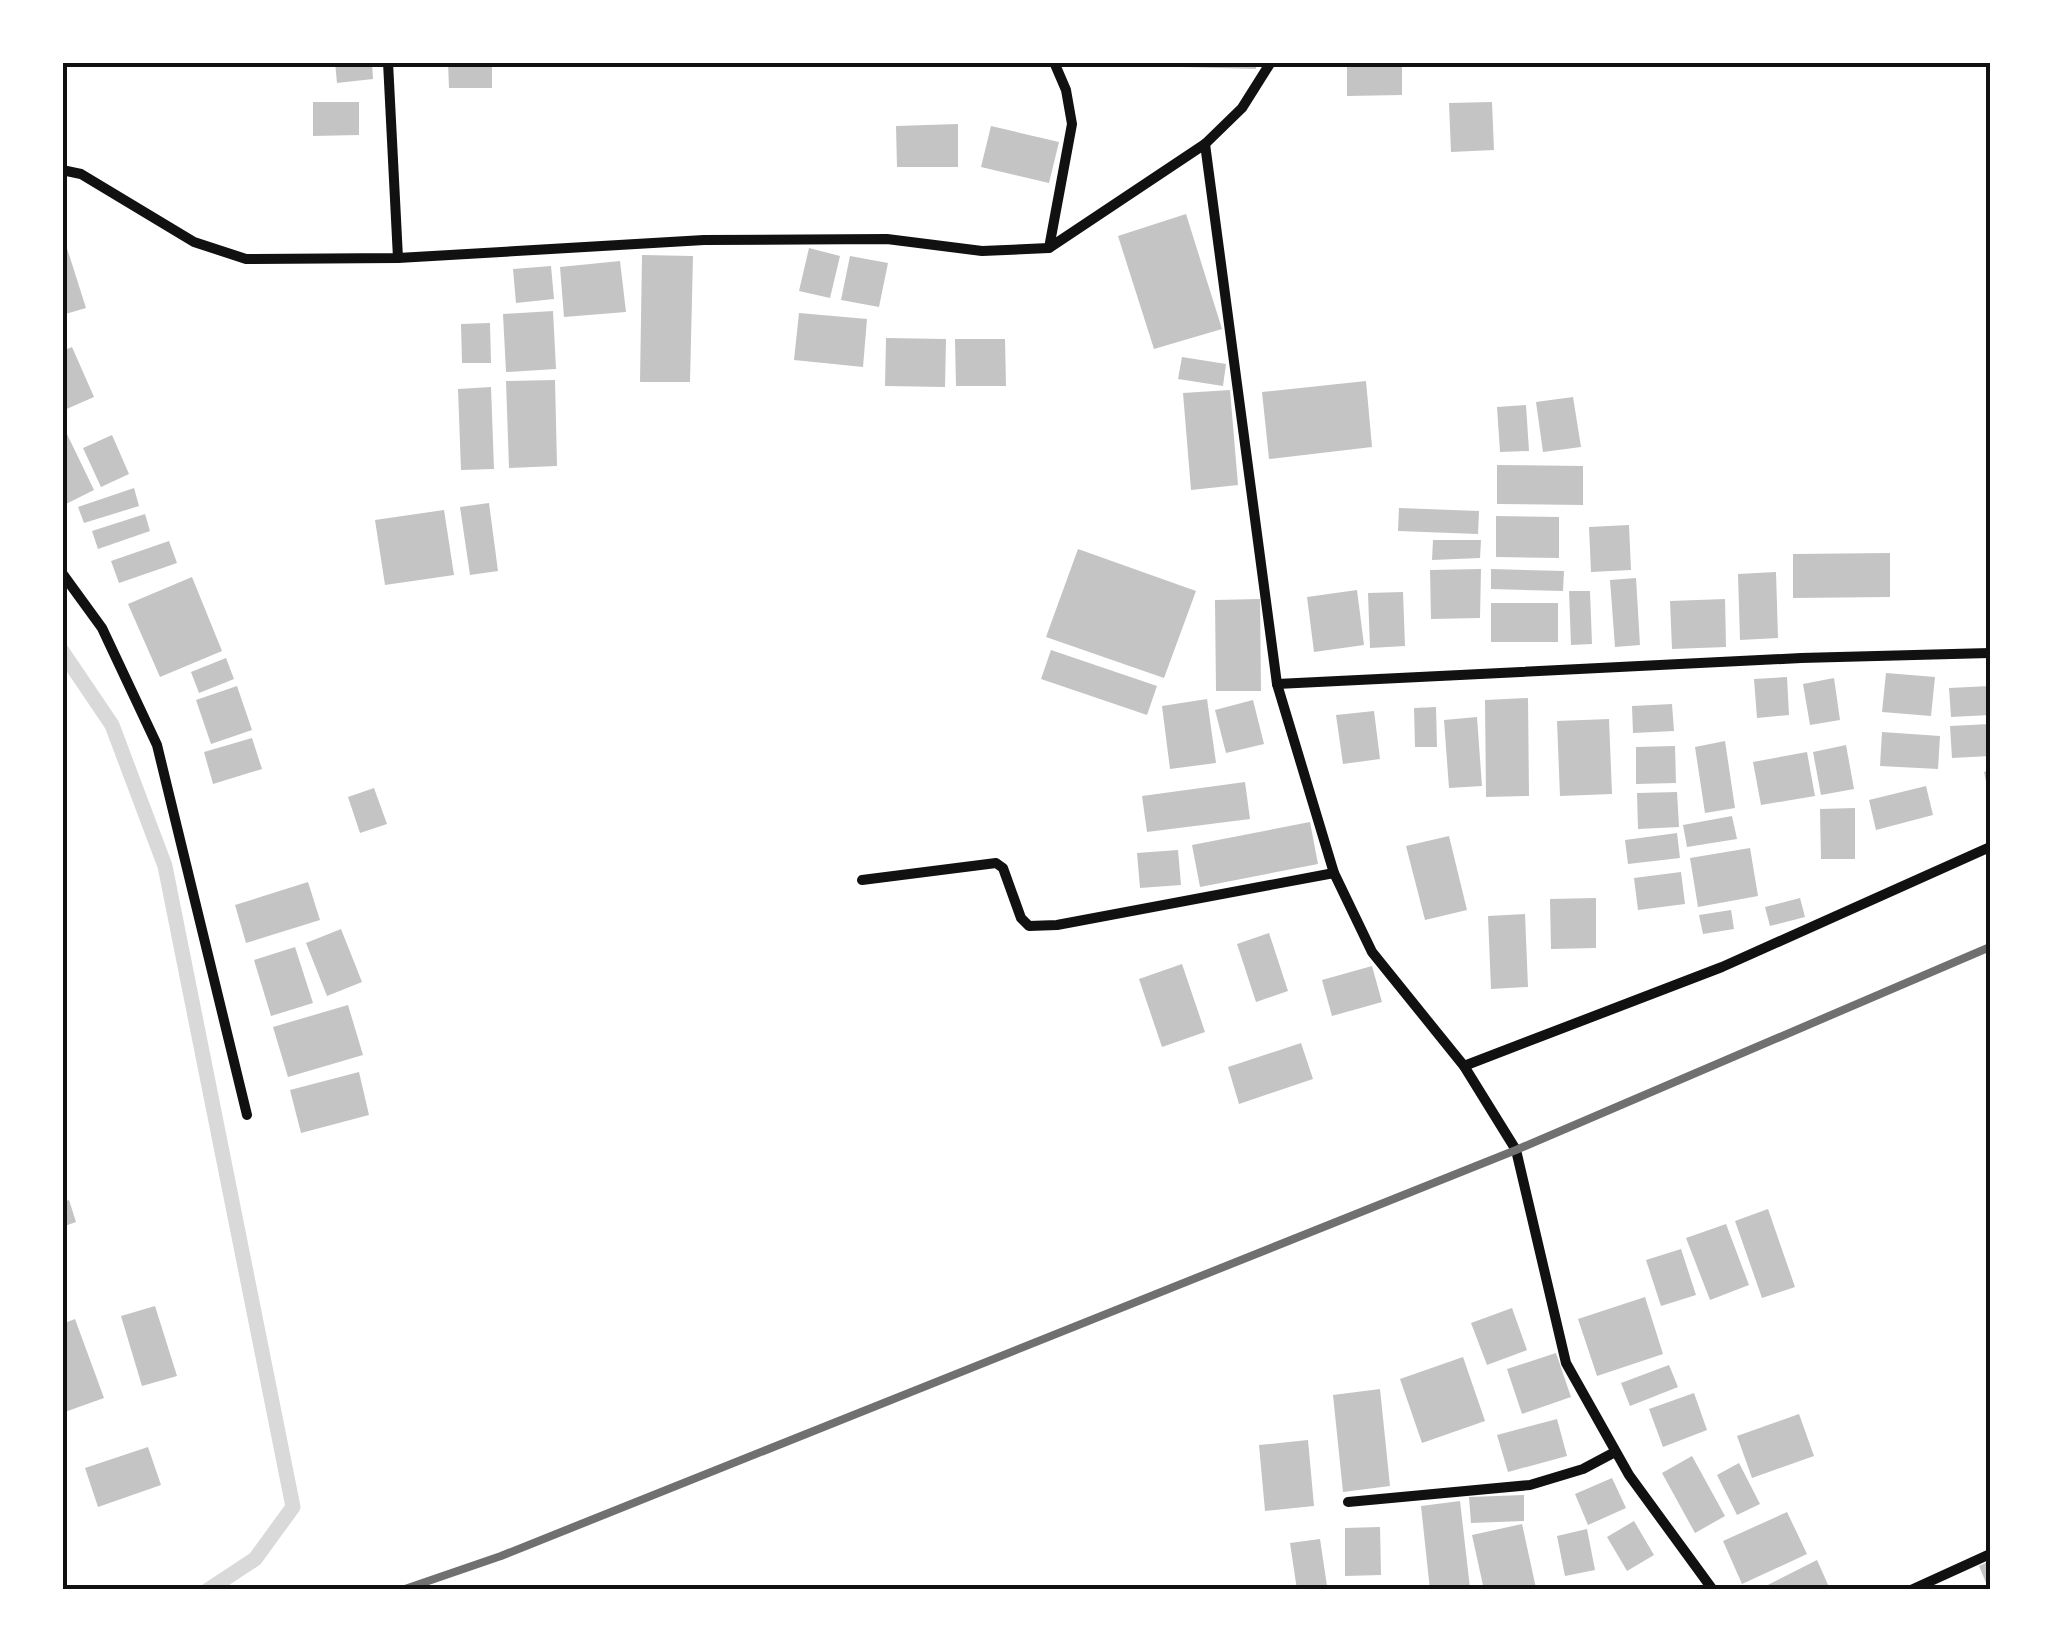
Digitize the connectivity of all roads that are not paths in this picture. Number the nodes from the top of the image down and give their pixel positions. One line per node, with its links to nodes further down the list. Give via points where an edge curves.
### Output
1 (388, 62): 7 (street)
2 (1054, 62): 6 (street, via 1072,124)
3 (1271, 62): 4 (street, via 1242,108)
4 (1205, 144): 6 (street); 10 (street)
5 (62, 170): 7 (street, via 81,174 194,242 246,259)
6 (1049, 248): 7 (street, via 982,250 888,239 704,240)
7 (398, 258)
8 (62, 573): 15 (street, via 102,628 157,745)
9 (1990, 654): 10 (street)
10 (1276, 684): 12 (street)
11 (1990, 847): 14 (street, via 1722,967)
12 (1334, 873): 13 (street, via 1029,926 996,863); 14 (street, via 1372,952)
13 (862, 880)
14 (1464, 1066): 16 (street, via 1516,1150 1566,1363)
15 (247, 1115)
16 (1616, 1452): 17 (street, via 1530,1485); 20 (street)
17 (1348, 1502)
18 (1990, 1554): 19 (street)
19 (1941, 1576): 21 (street); 22 (street)
20 (1713, 1590)
21 (1911, 1590)
22 (1947, 1590)

